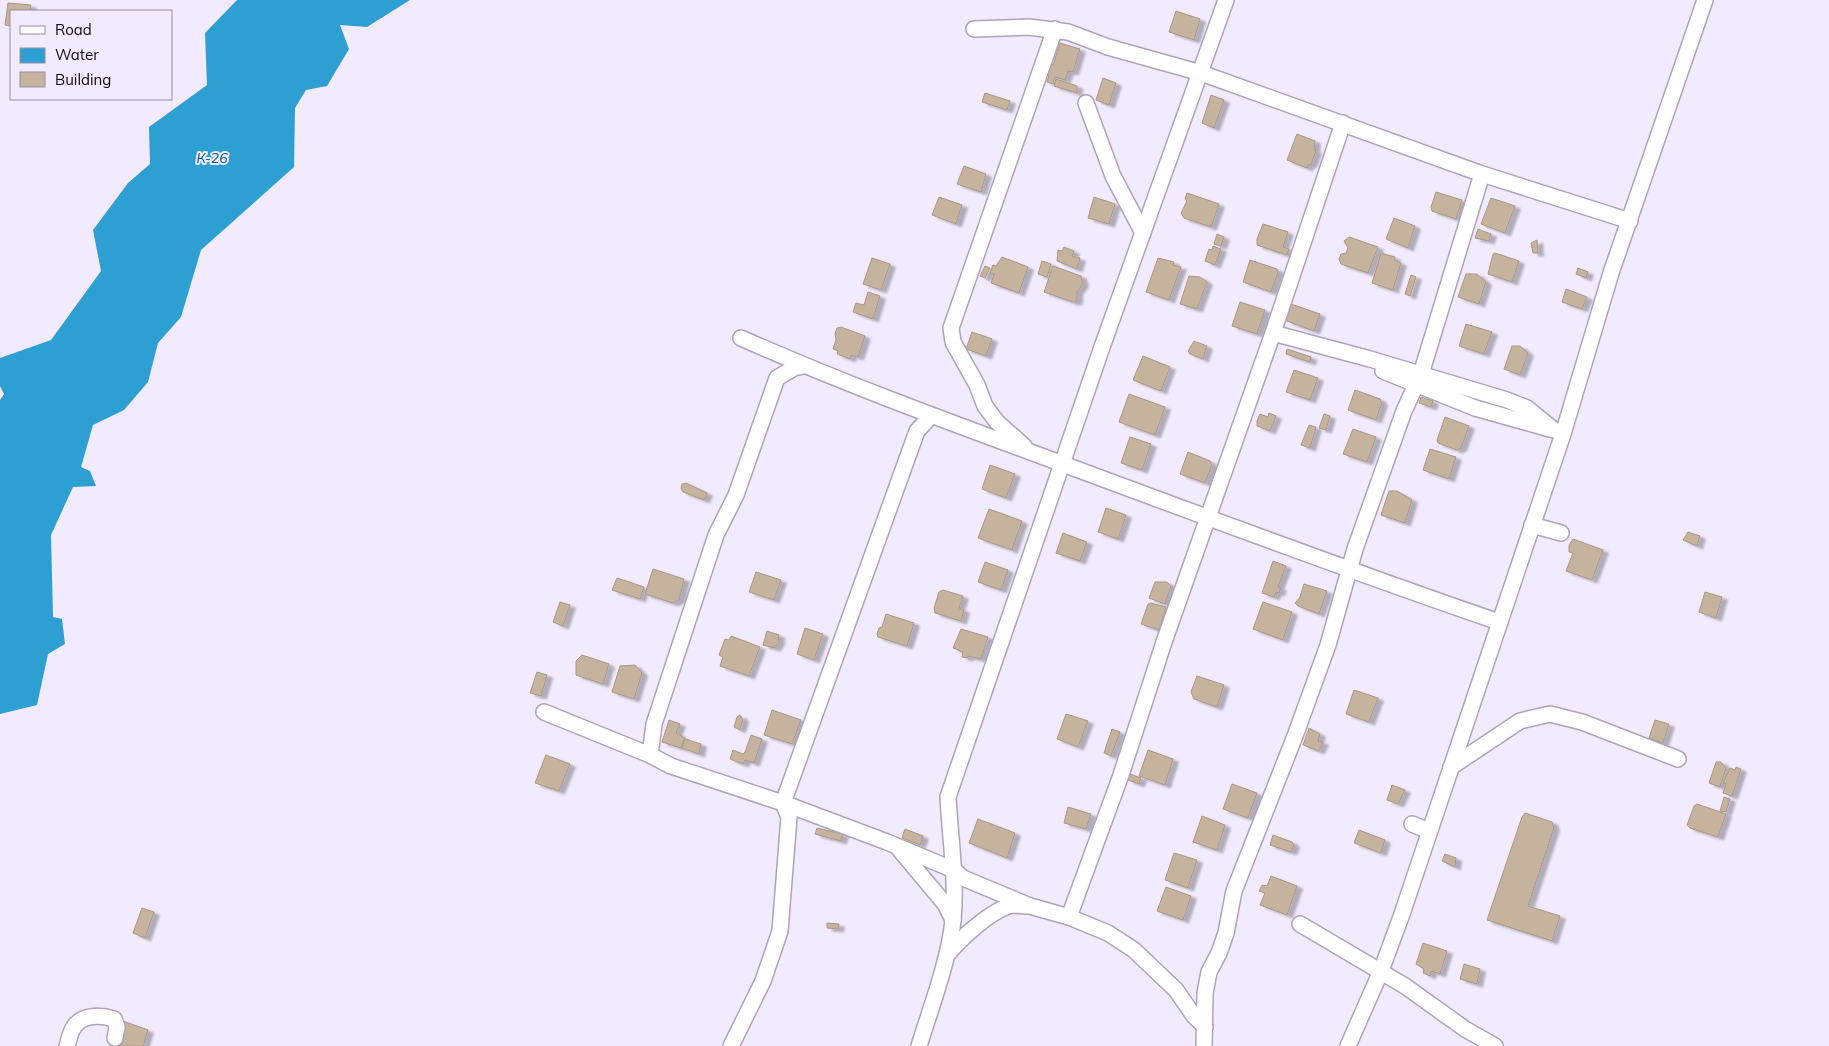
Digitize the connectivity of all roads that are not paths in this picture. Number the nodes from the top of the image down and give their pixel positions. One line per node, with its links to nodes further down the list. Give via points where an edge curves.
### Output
1 (1226, 0): 5 (street)
2 (1705, 0): 9 (street)
3 (974, 29): 4 (street)
4 (1055, 29): 5 (street); 17 (street, via 951,328 953,342 985,406 996,422)
5 (1201, 73): 7 (street); 10 (street)
6 (1086, 103): 10 (street, via 1112,176)
7 (1343, 123): 8 (street); 11 (street)
8 (1482, 174): 9 (street); 14 (street)
9 (1630, 221): 16 (street)
10 (1143, 232): 18 (street)
11 (1273, 333): 14 (street, via 1347,353); 19 (street)
12 (742, 338): 13 (street)
13 (803, 366): 15 (street); 25 (street, via 777,378 736,495 716,535 654,724)
14 (1418, 380): 16 (street, via 1527,408); 22 (street, via 1404,411)
15 (931, 416): 17 (street); 28 (street, via 917,431)
16 (1558, 432): 20 (street)
17 (1033, 453): 18 (street)
18 (1062, 464): 19 (street); 32 (street, via 948,797)
19 (1209, 520): 22 (street); 34 (street)
20 (1532, 524): 21 (street); 23 (street)
21 (1561, 533)
22 (1349, 571): 23 (street); 39 (street, via 1318,672 1234,891 1226,933 1209,972)
23 (1499, 622): 27 (street)
24 (544, 712): 25 (street)
25 (650, 755): 28 (street, via 671,766)
26 (1678, 759): 27 (street, via 1582,722 1550,714 1520,721)
27 (1451, 767): 30 (street)
28 (783, 802): 31 (street); 41 (street, via 789,817 780,931 763,981)
29 (1412, 824): 30 (street)
30 (1429, 831): 38 (street)
31 (896, 846): 32 (street); 35 (street, via 945,904)
32 (954, 870): 33 (street, via 963,878); 35 (street)
33 (1030, 906): 34 (street); 37 (street, via 1012,905 990,917 959,941)
34 (1069, 917): 39 (street, via 1108,933 1134,950 1176,990)
35 (953, 921): 37 (street)
36 (1300, 924): 38 (street)
37 (945, 958): 43 (street)
38 (1381, 971): 45 (street); 46 (street)
39 (1205, 1027): 44 (street)
40 (116, 1038): 42 (street, via 114,1020 103,1016 84,1018 74,1026)
41 (731, 1045)
42 (67, 1046)
43 (919, 1046)
44 (1204, 1046)
45 (1348, 1046)
46 (1495, 1046)

